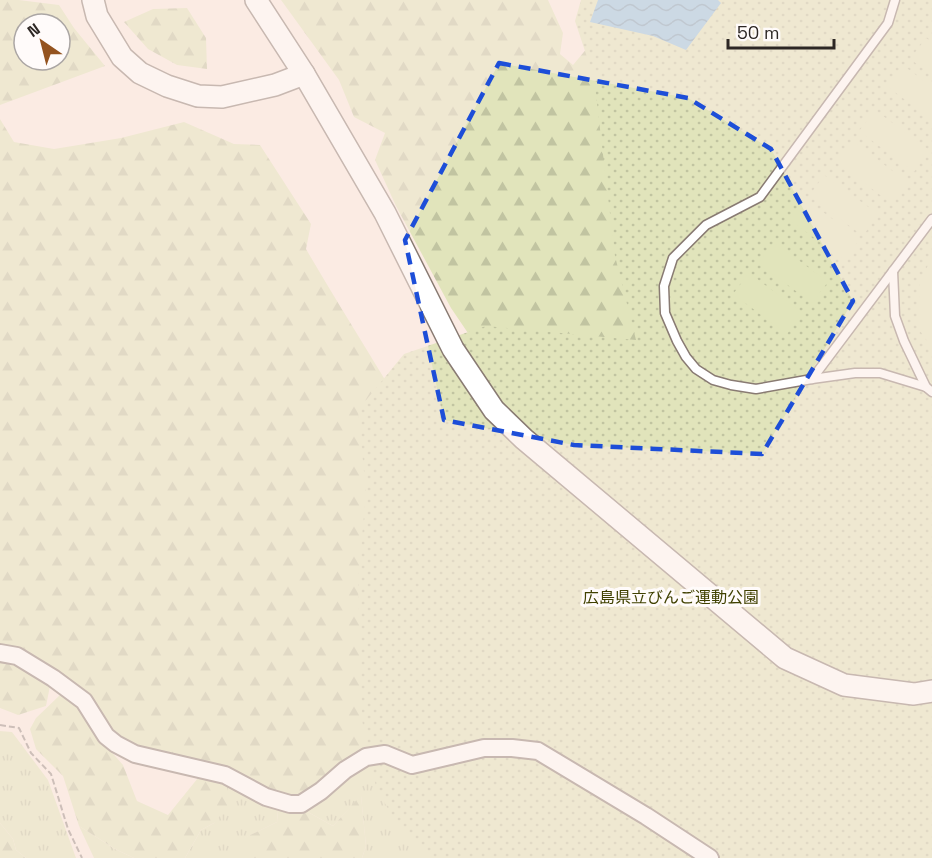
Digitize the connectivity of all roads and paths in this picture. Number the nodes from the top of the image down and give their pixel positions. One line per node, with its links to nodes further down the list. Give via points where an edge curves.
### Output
1 (93, 0): 4 (street, via 97,16 122,57 140,73 167,86 198,96 222,97)
2 (256, 0): 4 (street)
3 (895, 0): 7 (lane, via 888,23 760,198 706,225 673,258 664,286 665,313 677,341 691,363 705,375 756,389)
4 (304, 74): 10 (street, via 385,213 453,350 494,410 785,658 844,685 914,694)
5 (932, 219): 6 (lane)
6 (893, 271): 7 (lane); 8 (lane, via 895,316)
7 (812, 379): 8 (lane, via 880,373)
8 (929, 389)
9 (0, 652): 13 (street, via 17,656 84,701 106,736 135,754 225,775 266,797 290,804 301,804 366,757 385,754 412,765 484,748 538,751)
10 (932, 692)
11 (0, 725): 12 (path, via 19,728 31,753 51,774 68,829)
12 (82, 858)
13 (710, 858)

